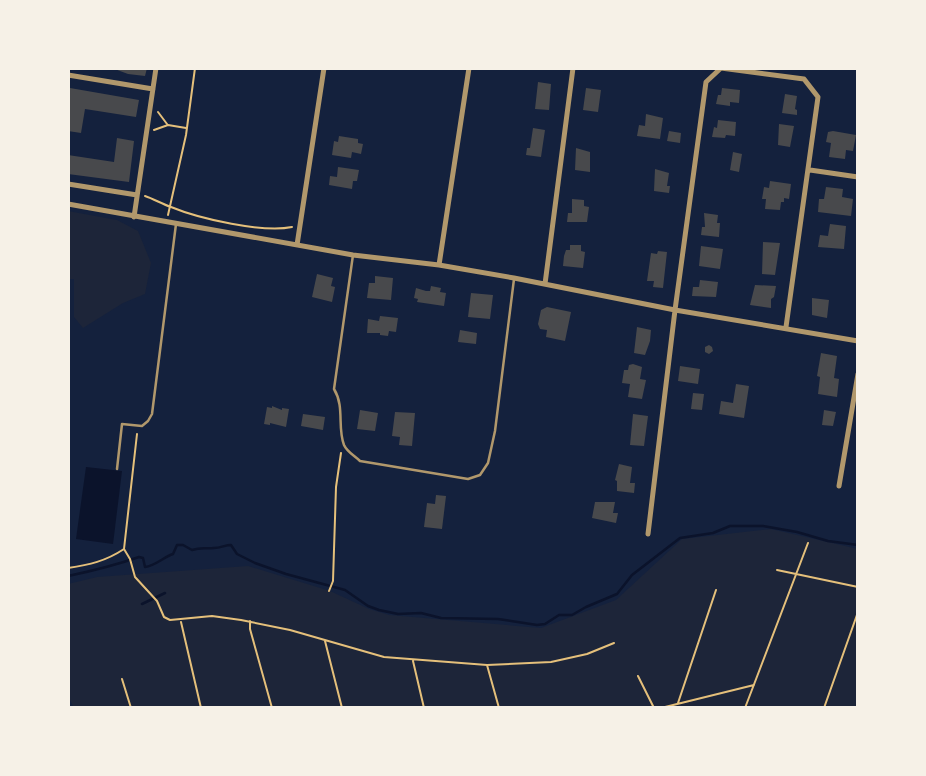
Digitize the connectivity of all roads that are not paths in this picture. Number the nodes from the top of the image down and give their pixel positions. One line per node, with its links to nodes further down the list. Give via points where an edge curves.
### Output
1 (156, 68): 6 (street)
2 (324, 68): 14 (street)
3 (469, 68): 16 (street)
4 (573, 68): 18 (street)
5 (68, 75): 6 (street)
6 (153, 89): 10 (street)
7 (810, 170): 8 (street); 19 (street, via 818,97 804,79 720,68 706,82); 20 (street)
8 (858, 177)
9 (68, 184): 10 (street)
10 (137, 195): 12 (street)
11 (68, 204): 12 (street)
12 (134, 217): 13 (street)
13 (176, 224): 14 (street); 23 (lane, via 152,414 142,426 122,424)
14 (297, 245): 15 (street)
15 (353, 255): 16 (street); 17 (lane, via 334,389 343,443 360,461 395,469 468,479 480,475 488,463)
16 (439, 265): 17 (street)
17 (514, 278): 18 (street)
18 (545, 284): 19 (street)
19 (675, 310): 20 (street); 25 (street)
20 (786, 327): 21 (street)
21 (858, 341)
22 (858, 374): 24 (street)
23 (117, 469)
24 (839, 486)
25 (648, 534)

